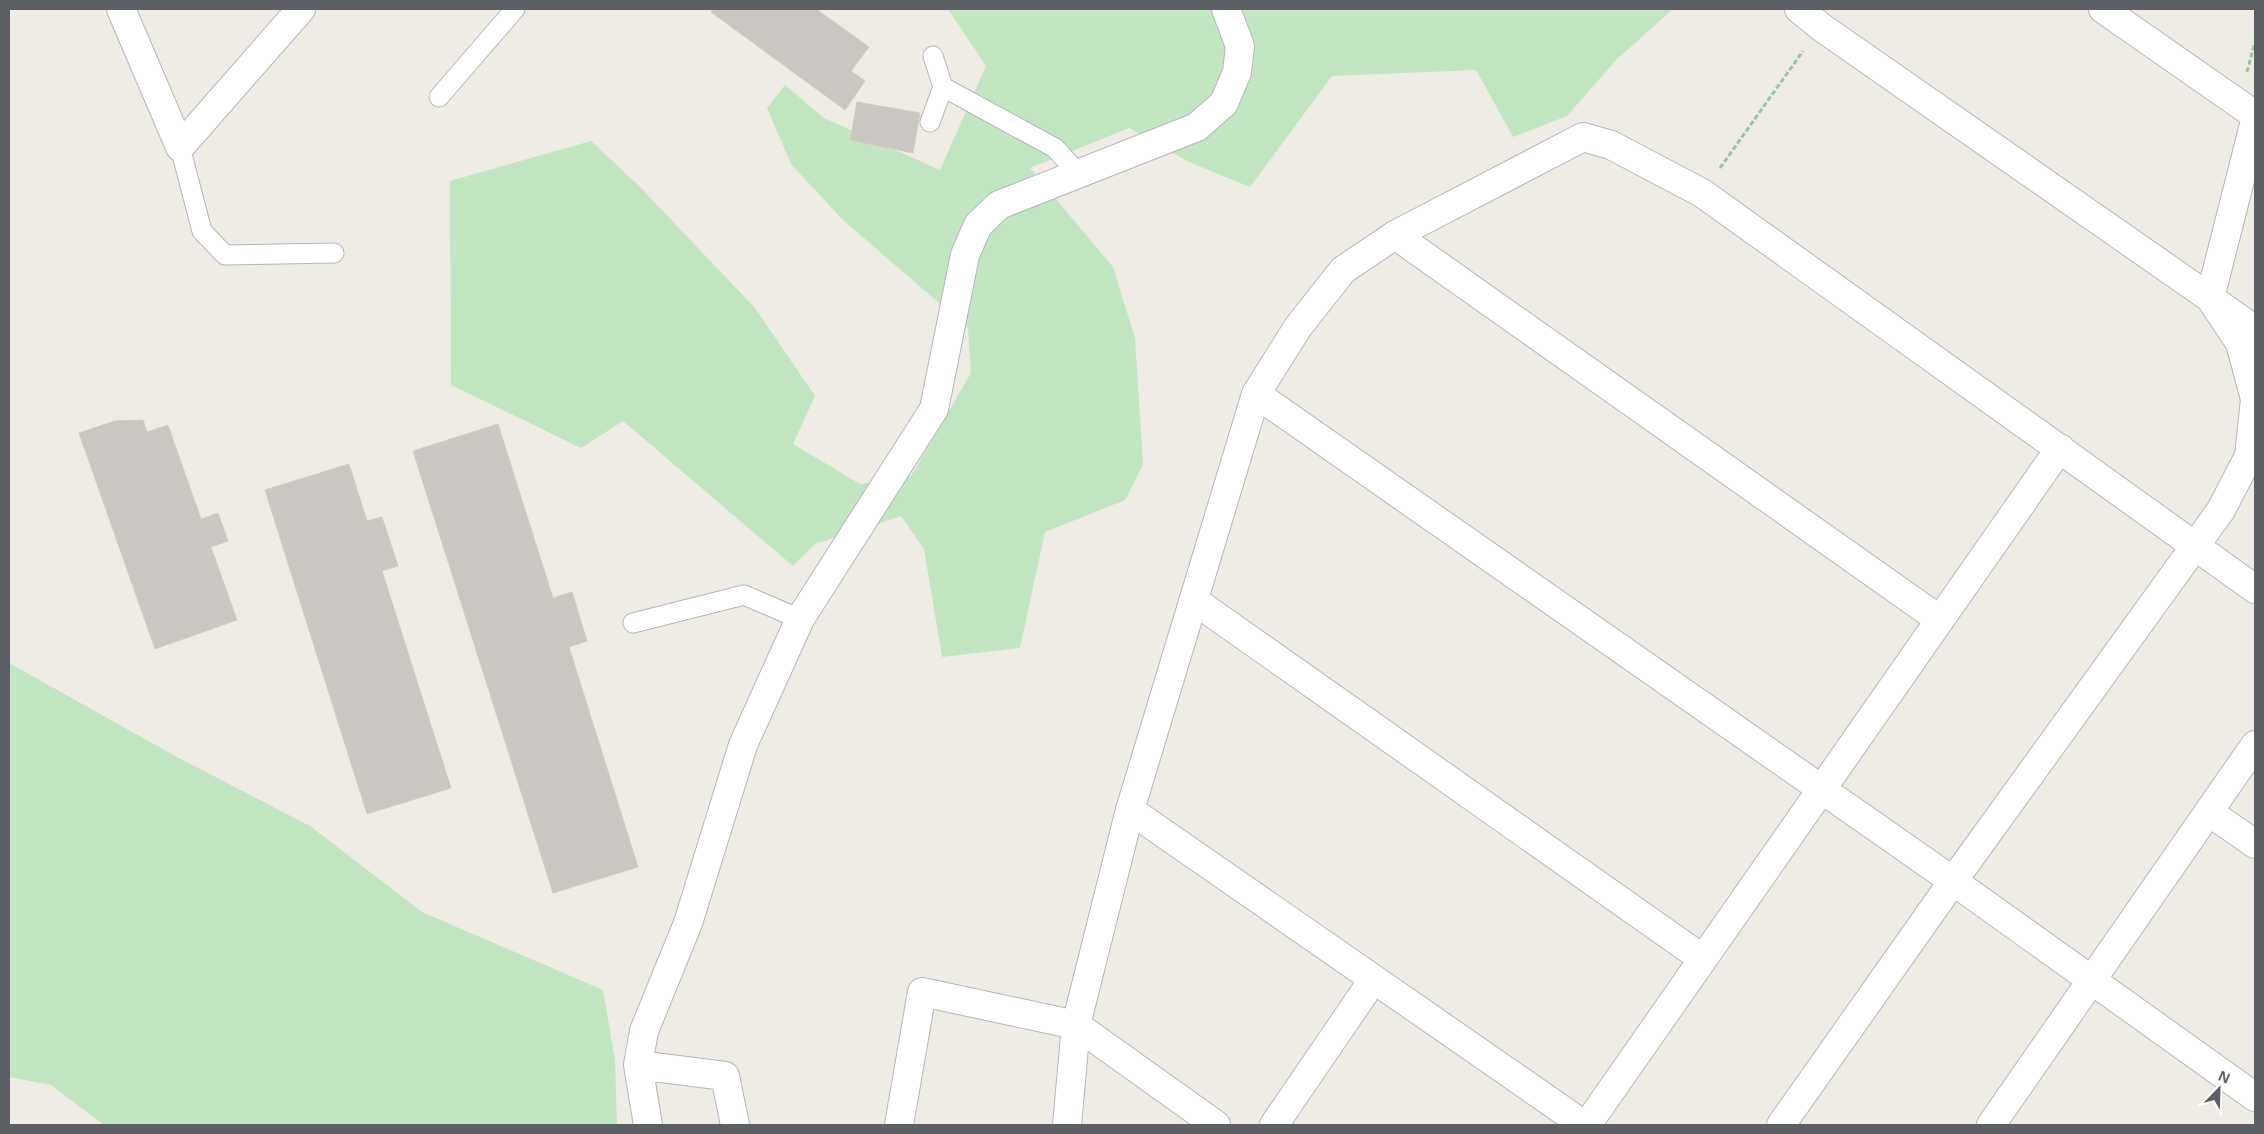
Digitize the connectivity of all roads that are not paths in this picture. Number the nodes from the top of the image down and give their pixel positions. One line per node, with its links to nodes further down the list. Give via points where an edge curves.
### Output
1 (121, 9): 13 (street)
2 (301, 9): 13 (street)
3 (515, 9): 9 (lane)
4 (1226, 9): 14 (street, via 1240,46 1237,72 1224,102 1197,127)
5 (1799, 9): 17 (street)
6 (2103, 9): 10 (street)
7 (933, 56): 8 (lane)
8 (942, 87): 12 (lane); 14 (lane, via 1055,148)
9 (440, 98)
10 (2255, 115)
11 (2255, 120): 17 (street)
12 (930, 122)
13 (180, 147): 16 (lane, via 202,231 225,255)
14 (1078, 174): 24 (street, via 999,204 978,225 964,255 934,409)
15 (1394, 235): 19 (street, via 1343,270 1298,327); 20 (street, via 1583,136 1611,145 1702,193); 25 (street)
16 (334, 254)
17 (2210, 298): 18 (street); 21 (street, via 2240,343 2255,399 2249,456 2221,510)
18 (2255, 330)
19 (1256, 394): 23 (street); 28 (street)
20 (2060, 448): 21 (street); 25 (street)
21 (2194, 545): 22 (street); 32 (street)
22 (2255, 589)
23 (1195, 601): 29 (street); 33 (street)
24 (800, 619): 26 (lane, via 744,596); 37 (street, via 743,745 688,923 644,1031)
25 (1940, 620): 28 (street)
26 (632, 623)
27 (2255, 745): 30 (street)
28 (1822, 789): 32 (street); 33 (street)
29 (1130, 810): 34 (street); 36 (street)
30 (2209, 812): 31 (street); 35 (street)
31 (2255, 844)
32 (1953, 881): 35 (street); 46 (street)
33 (1703, 959): 45 (street)
34 (1373, 980): 44 (street); 45 (street)
35 (2091, 981): 38 (street); 47 (street)
36 (1076, 1025): 41 (street, via 922,992); 42 (street); 43 (street)
37 (638, 1065): 39 (street); 40 (street, via 725,1076)
38 (2255, 1097)
39 (648, 1125)
40 (735, 1125)
41 (899, 1125)
42 (1067, 1125)
43 (1216, 1125)
44 (1274, 1125)
45 (1585, 1125)
46 (1781, 1125)
47 (1991, 1125)

